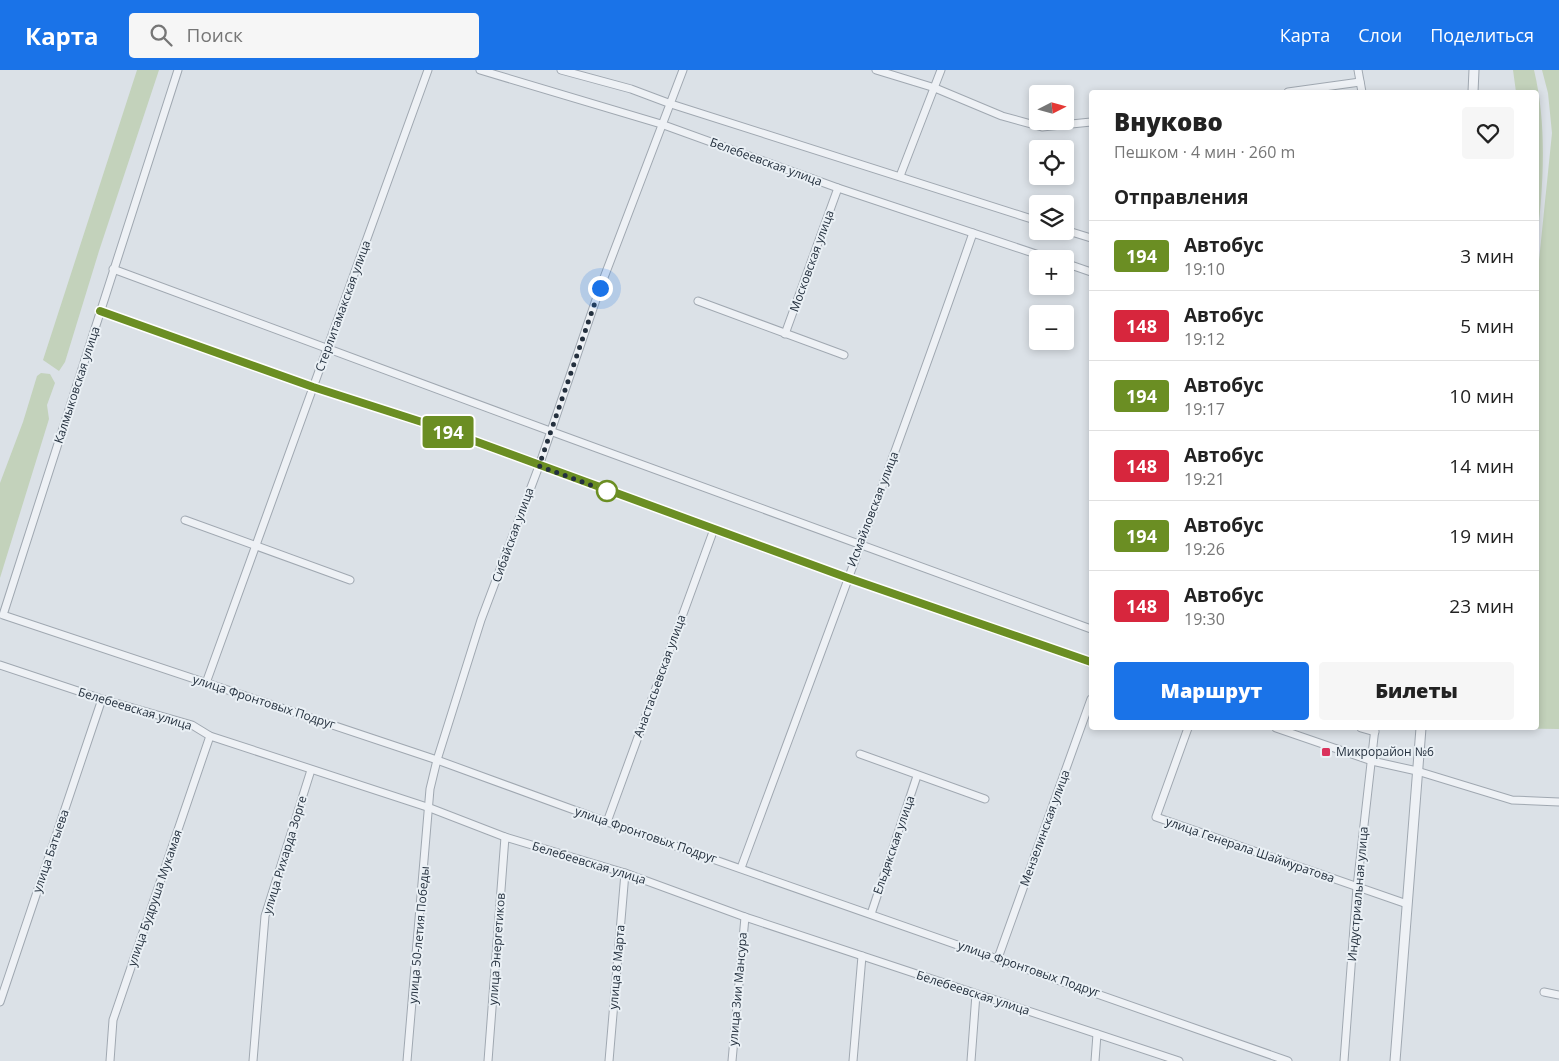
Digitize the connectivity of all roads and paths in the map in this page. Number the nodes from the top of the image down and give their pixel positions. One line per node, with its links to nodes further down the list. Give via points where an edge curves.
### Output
1 (178, 70): 26 (street, Калмыковская улица)
2 (428, 70): 31 (street, Стерлитамакская улица)
3 (480, 70): 17 (street, Белебеевская улица)
4 (561, 70): 15 (street, Белебеевская улица, via 632,89)
5 (683, 70): 15 (street, Сибайская улица)
6 (876, 70): 11 (street)
7 (941, 70): 11 (street)
8 (1358, 70): 10 (street)
9 (1474, 70): 14 (street)
10 (1360, 82): 12 (street); 13 (street)
11 (935, 88): 16 (street, via 1002,116 1042,127); 18 (street)
12 (1302, 90)
13 (1362, 90)
14 (1473, 90)
15 (671, 104): 17 (street, Сибайская улица); 18 (street, Белебеевская улица)
16 (1089, 122)
17 (662, 124): 19 (street, Белебеевская улица); 34 (street, Сибайская улица)
18 (900, 176): 20 (street, Белебеевская улица)
19 (838, 188): 21 (street, Белебеевская улица); 30 (street, Московская улица)
20 (1029, 218)
21 (973, 233): 24 (street, Белебеевская улица); 39 (street, Исмайловская улица, via 916,399)
22 (1074, 233): 23 (street)
23 (1089, 237)
24 (1029, 252)
25 (1074, 267): 27 (street)
26 (114, 269): 29 (street, Калмыковская улица); 31 (street)
27 (1089, 271)
28 (698, 301): 30 (street)
29 (100, 311): 33 (street); 42 (street, Калмыковская улица)
30 (786, 334): 32 (street)
31 (328, 348): 33 (street, Стерлитамакская улица); 34 (street)
32 (844, 355)
33 (313, 387): 35 (street, via 428,424); 38 (street, Стерлитамакская улица)
34 (550, 431): 35 (street, Сибайская улица); 39 (street)
35 (539, 466): 37 (street); 55 (street, Сибайская улица, via 481,620)
36 (185, 520): 38 (street)
37 (714, 529): 40 (street); 63 (street, Анастасьевская улица)
38 (256, 545): 41 (street); 46 (street, Стерлитамакская улица)
39 (859, 545): 40 (street, Исмайловская улица); 43 (street)
40 (848, 578): 44 (street); 65 (street, Исмайловская улица)
41 (350, 580)
42 (3, 615): 46 (street, улица Фронтовых Подруг)
43 (1089, 627)
44 (1089, 661)
45 (0, 665): 47 (street, Белебеевская улица)
46 (206, 683): 55 (street, улица Фронтовых Подруг)
47 (102, 699): 53 (street, Белебеевская улица, via 192,725); 76 (street, улица Батыева)
48 (1089, 705): 72 (street, Мензелинская улица)
49 (1187, 730): 67 (street, улица Генерала Шаймуратова, via 1156,817)
50 (1282, 730): 56 (street)
51 (1375, 730): 56 (street, Индустриальная улица)
52 (1421, 730): 58 (street)
53 (210, 736): 57 (street, Белебеевская улица); 78 (street, улица Будруша Мукамая, via 113,1020)
54 (860, 754): 59 (street)
55 (437, 760): 62 (street, Сибайская улица, via 430,789); 63 (street, улица Фронтовых Подруг)
56 (1372, 761): 58 (street); 67 (street, Индустриальная улица)
57 (311, 770): 62 (street, Белебеевская улица); 79 (street, улица Рихарда Зорге, via 266,916)
58 (1417, 771): 61 (street, via 1512,800); 68 (street)
59 (917, 776): 60 (street); 69 (street, Ельдякская улица)
60 (985, 799)
61 (1559, 802)
62 (430, 808): 64 (street, Белебеевская улица); 80 (street, улица 50-летия Победы)
63 (607, 822): 65 (street, улица Фронтовых Подруг)
64 (505, 838): 66 (street, Белебеевская улица); 81 (street, улица Энергетиков)
65 (741, 868): 69 (street, улица Фронтовых Подруг)
66 (625, 873): 70 (street, Белебеевская улица); 82 (street, улица 8 Марта)
67 (1357, 887): 68 (street, улица Генерала Шаймуратова); 89 (street, Индустриальная улица)
68 (1407, 904): 90 (street)
69 (871, 914): 72 (street, улица Фронтовых Подруг)
70 (744, 917): 71 (street, Белебеевская улица); 83 (street, улица Зии Мансура)
71 (862, 956): 74 (street, Белебеевская улица); 84 (street)
72 (998, 958): 88 (street, улица Фронтовых Подруг)
73 (1544, 992): 75 (street)
74 (976, 994): 77 (street, Белебеевская улица); 85 (street)
75 (1559, 995)
76 (0, 1002)
77 (1097, 1034): 86 (street); 87 (street, Белебеевская улица)
78 (110, 1061)
79 (253, 1061)
80 (408, 1061)
81 (488, 1061)
82 (609, 1061)
83 (732, 1061)
84 (853, 1061)
85 (971, 1061)
86 (1095, 1061)
87 (1179, 1061)
88 (1288, 1061)
89 (1344, 1061)
90 (1395, 1061)

